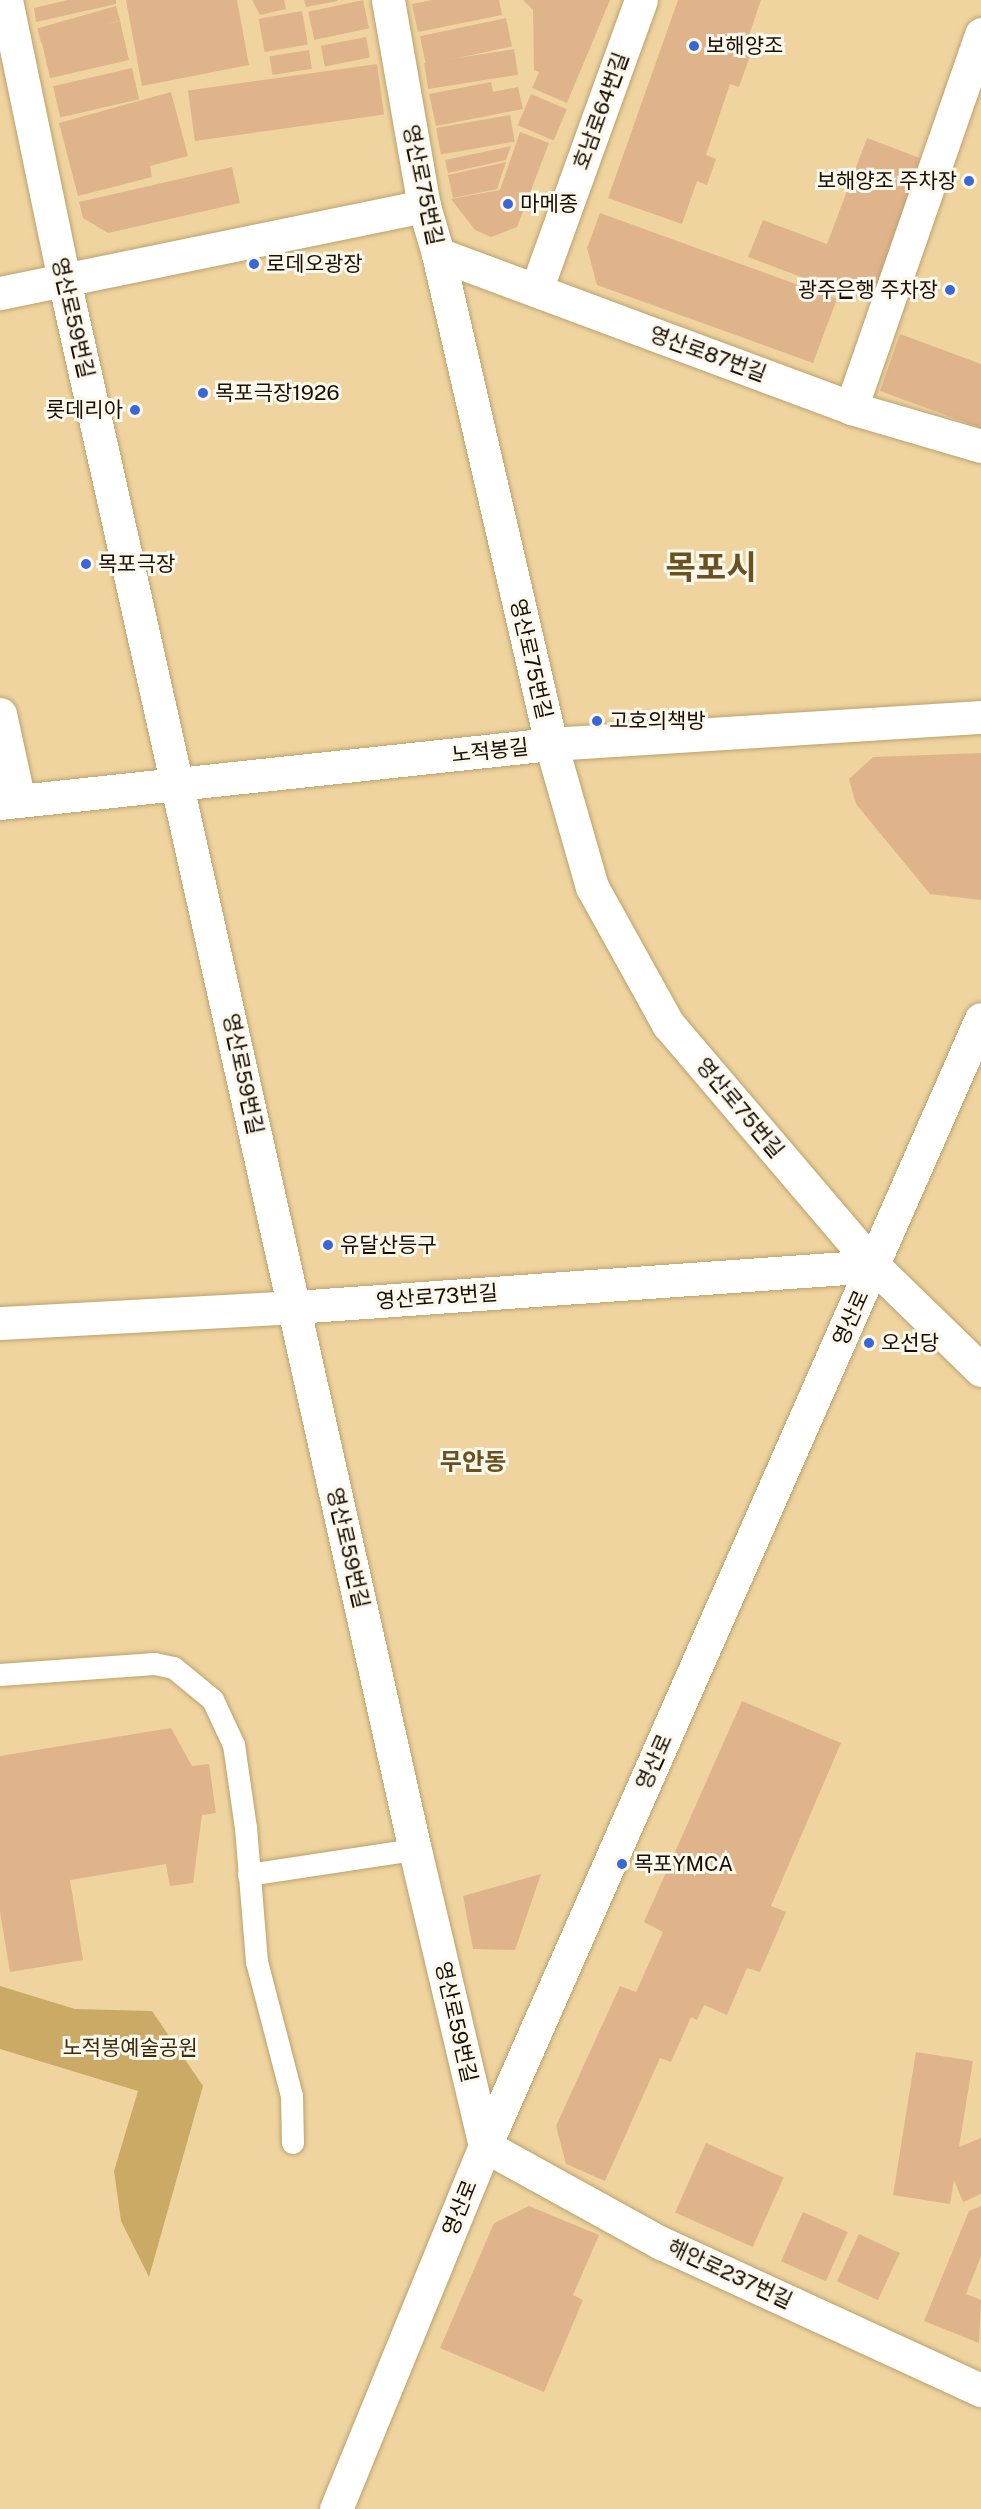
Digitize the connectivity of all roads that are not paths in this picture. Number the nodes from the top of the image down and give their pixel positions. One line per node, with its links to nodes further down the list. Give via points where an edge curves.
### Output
1 (6, 0): 7 (street, 영산로59번길)
2 (388, 0): 5 (street, 영산로75번길)
3 (641, 0): 8 (street, 호남로64번길)
4 (981, 34): 10 (street)
5 (424, 206): 6 (street, 영산로75번길); 7 (street)
6 (438, 254): 8 (street, 영산로87번길); 14 (street, 영산로75번길)
7 (64, 280): 9 (street); 15 (street, 영산로59번길)
8 (536, 290): 10 (street, 영산로87번길)
9 (0, 293)
10 (851, 408): 11 (street, 영산로87번길)
11 (981, 446)
12 (0, 714): 16 (street)
13 (981, 717): 14 (street, 노적봉길)
14 (551, 744): 15 (street, 노적봉길); 18 (street, 영산로75번길, via 591,887 668,1024)
15 (179, 785): 16 (street, 노적봉길); 19 (street, 영산로59번길)
16 (9, 802)
17 (981, 1019): 18 (street, 영산로)
18 (874, 1266): 19 (street, 영산로73번길); 21 (street, 영산로75번길); 26 (street, 영산로)
19 (295, 1307): 20 (street, 영산로73번길); 23 (street, 영산로59번길)
20 (0, 1323)
21 (981, 1370)
22 (0, 1675): 24 (lane, via 155,1664 174,1668 213,1700 234,1745)
23 (415, 1850): 24 (lane); 26 (street, 영산로59번길)
24 (249, 1875): 25 (lane, via 257,1962 292,2097)
25 (293, 2143)
26 (485, 2146): 27 (street, 해안로237번길, via 661,2243); 28 (street, 영산로)
27 (981, 2390)
28 (336, 2509)

